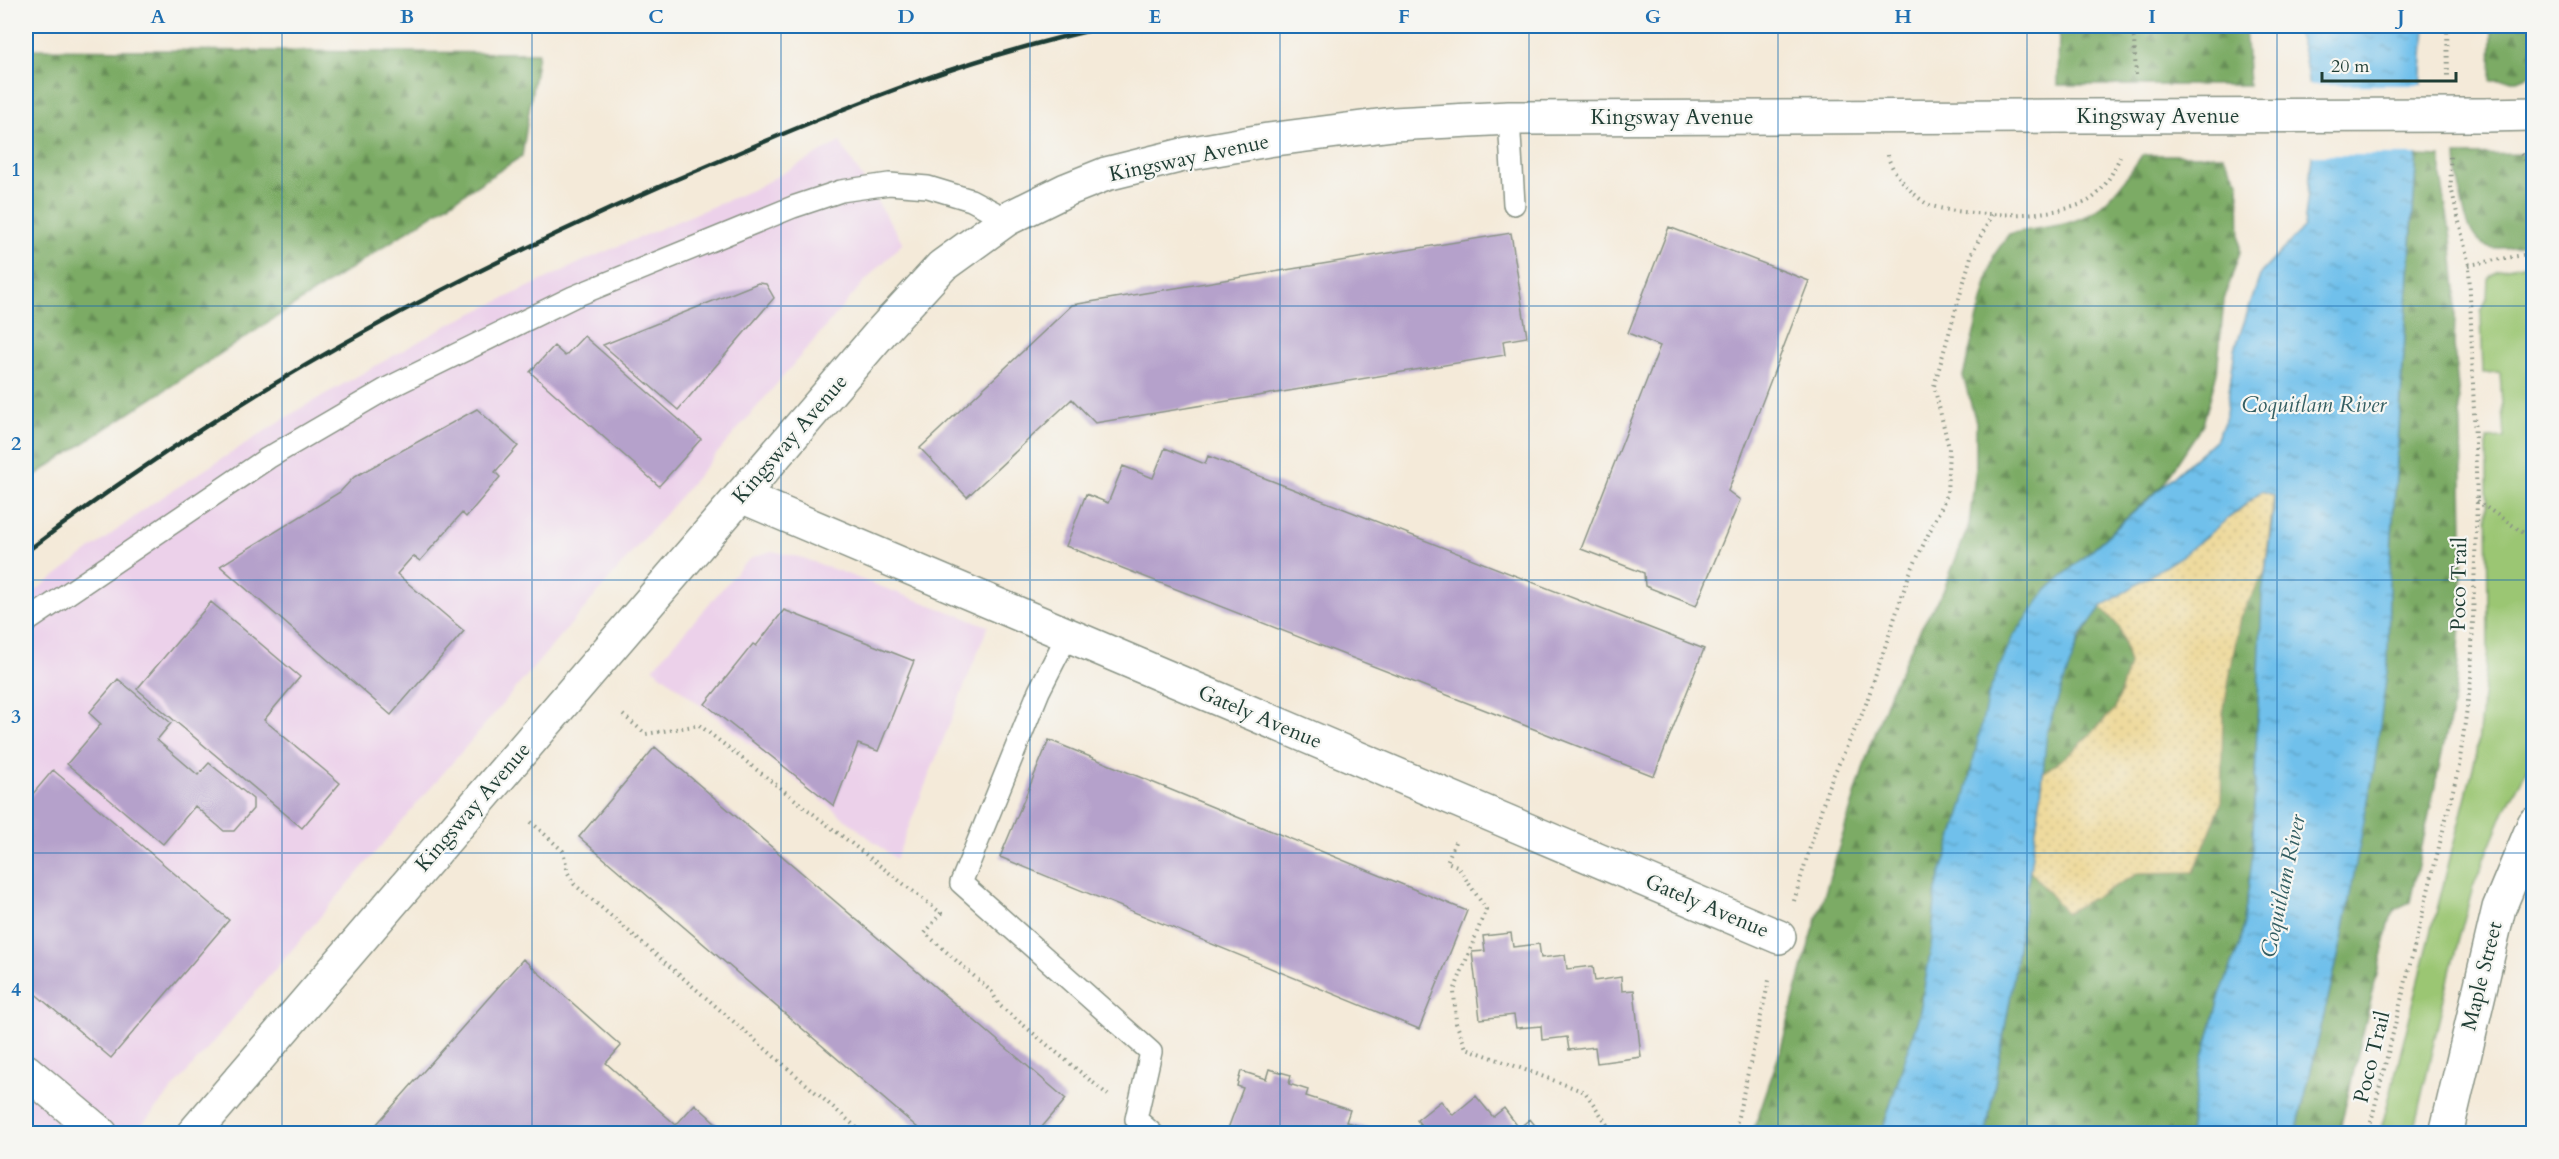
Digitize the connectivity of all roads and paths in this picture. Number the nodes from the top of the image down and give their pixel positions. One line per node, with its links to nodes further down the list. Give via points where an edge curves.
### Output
1 (2130, 26): 4 (path)
2 (2447, 26): 3 (path)
3 (2448, 77)
4 (2136, 83)
5 (2534, 114): 6 (main road, Kingsway Avenue, bridge)
6 (1509, 118): 12 (lane); 14 (main road, Kingsway Avenue, via 1393,124 1187,154 1106,174)
7 (2450, 145): 16 (path, Poco Trail, via 2451,187)
8 (2125, 146): 13 (path, via 2111,176 2089,200 2061,210)
9 (2516, 146): 11 (path)
10 (1887, 147): 13 (path, via 1888,160 1902,182 1930,206)
11 (2534, 171)
12 (1514, 204)
13 (1992, 216): 26 (path, via 1972,254 1935,386 1949,448 1947,495 1910,575 1864,710 1828,788 1798,892)
14 (1007, 219): 17 (main road, Kingsway Avenue, via 926,282); 20 (lane, via 971,200 928,186 889,184 841,191 595,288 386,388 268,458)
15 (2534, 253): 16 (path)
16 (2469, 265): 18 (path, Poco Trail)
17 (741, 496): 21 (main road, Gately Avenue); 30 (main road, Kingsway Avenue)
18 (2476, 501): 19 (path); 35 (path, Poco Trail, via 2471,679 2459,766)
19 (2534, 540)
20 (26, 622)
21 (1067, 636): 23 (main road, Gately Avenue); 28 (lane, via 1039,691 961,883 1151,1052)
22 (622, 716): 28 (path, via 646,734 699,725 941,913 925,933 992,992 999,1005)
23 (1469, 806): 26 (main road, Gately Avenue); 33 (path, via 1447,862 1457,866 1486,909 1454,991 1456,1023 1466,1048 1585,1092)
24 (531, 822): 31 (path, via 563,851 574,884)
25 (2534, 824): 36 (main road, Maple Street, via 2499,909)
26 (1779, 937): 34 (path)
27 (26, 1071): 29 (main road)
28 (1136, 1119): 32 (lane)
29 (101, 1134)
30 (193, 1134)
31 (864, 1134)
32 (1153, 1134)
33 (1614, 1134)
34 (1734, 1134)
35 (2368, 1134)
36 (2446, 1134)

